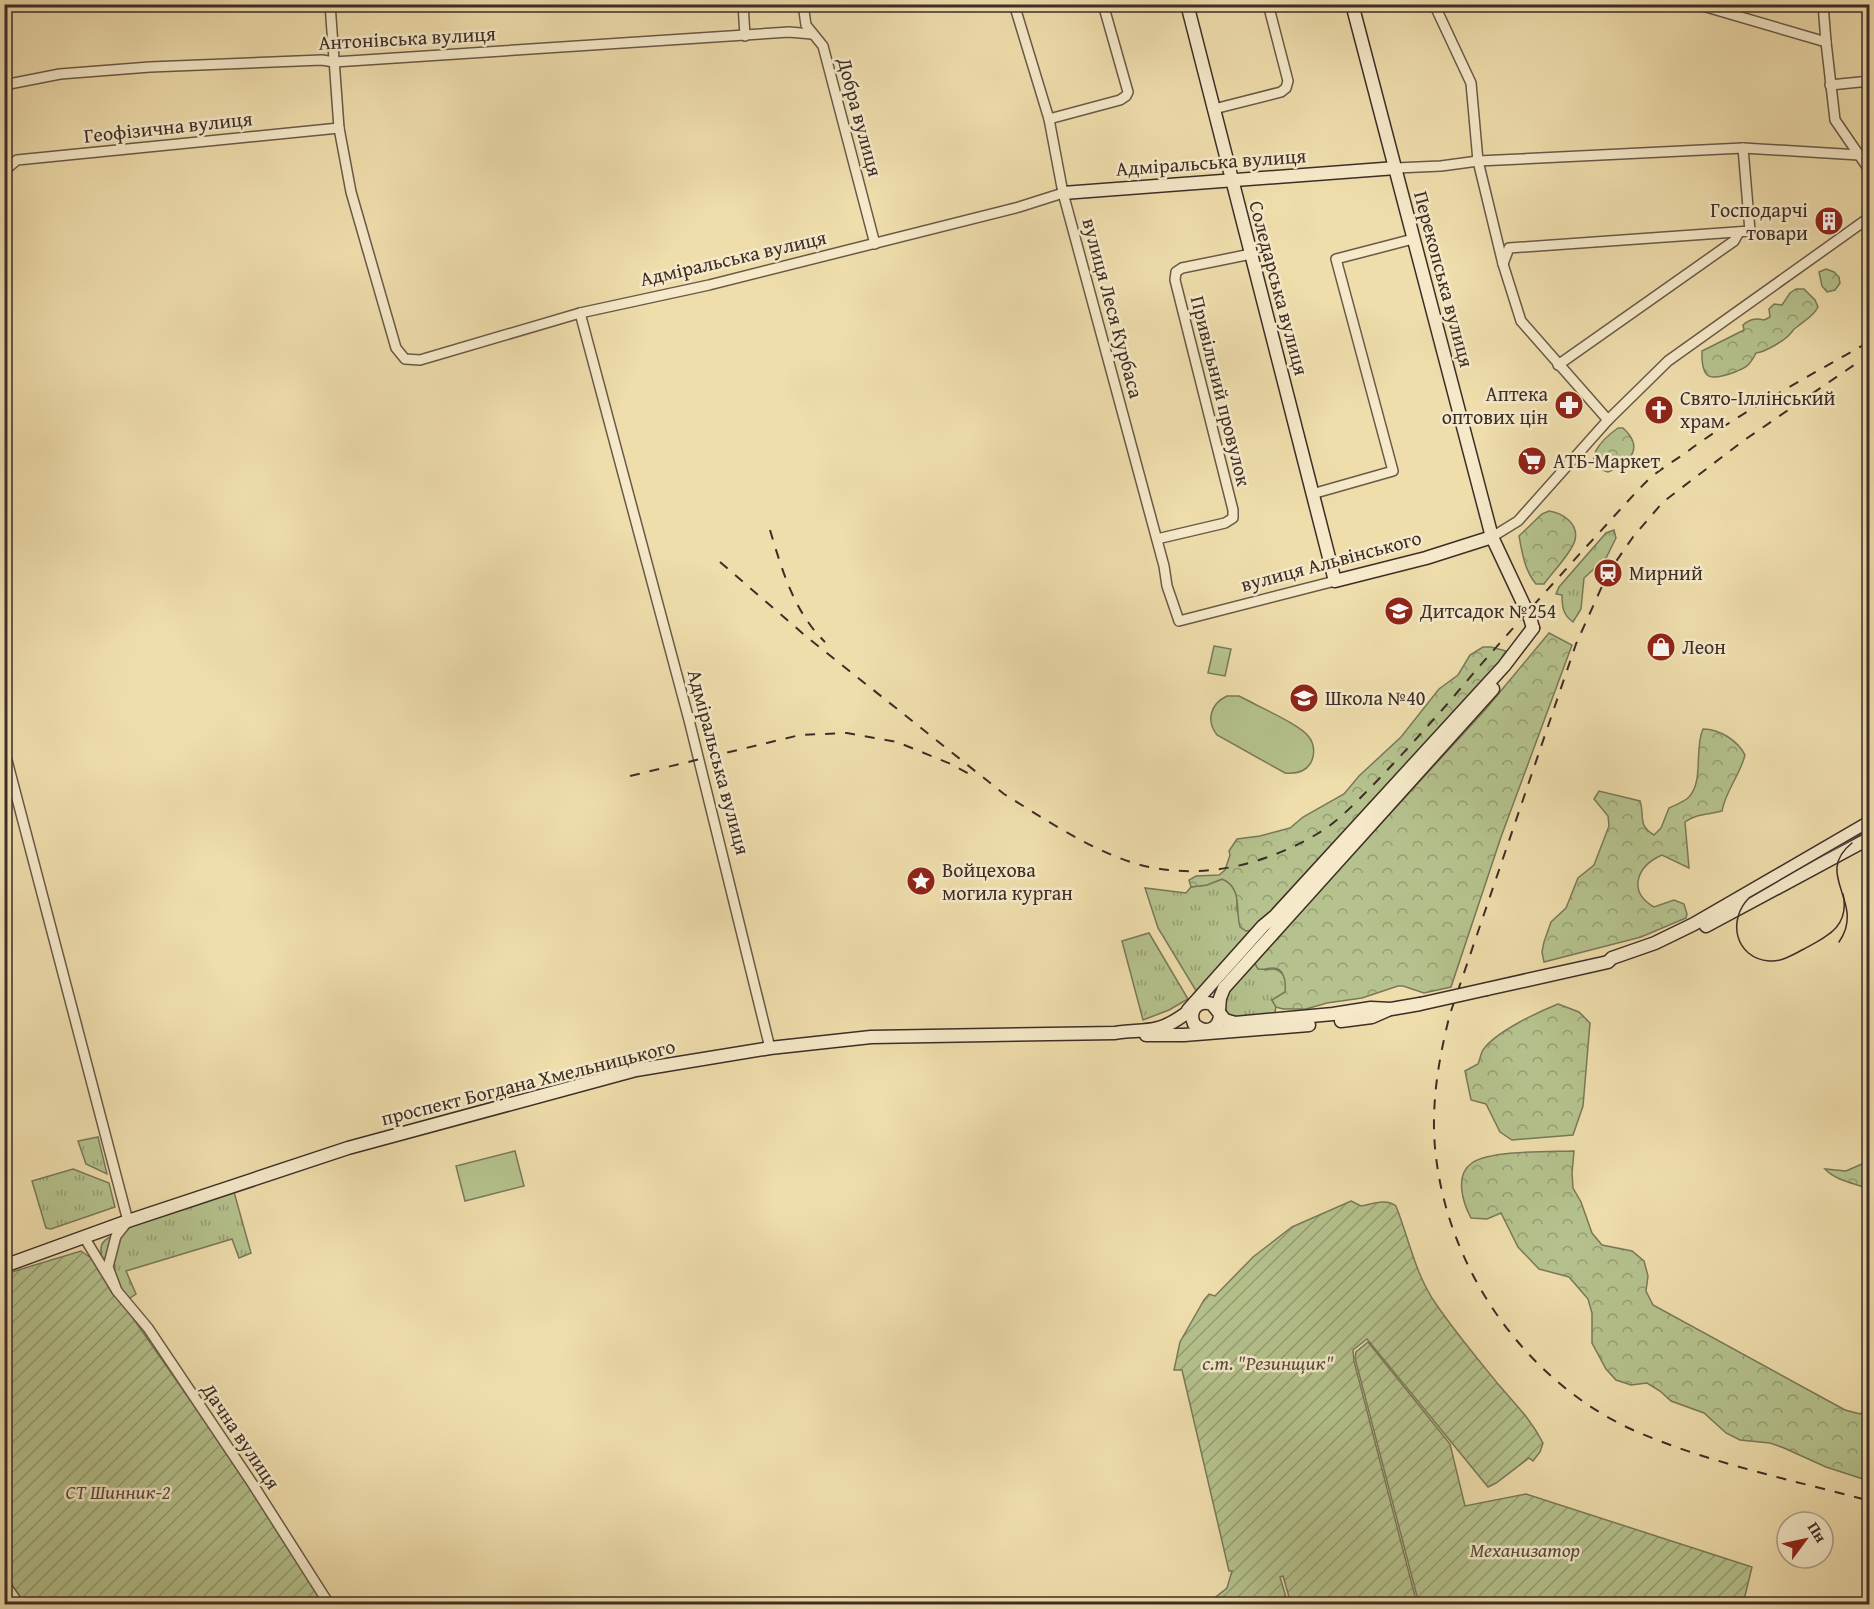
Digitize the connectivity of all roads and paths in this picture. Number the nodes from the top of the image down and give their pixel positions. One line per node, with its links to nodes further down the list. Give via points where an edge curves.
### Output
1 (330, 4): 17 (street)
2 (743, 4): 15 (street)
3 (803, 4): 14 (street, Добра вулиця, via 806,25)
4 (1014, 4): 22 (street, вулиця Леся Курбаса)
5 (1103, 4): 22 (street, via 1128,92 1120,100)
6 (1187, 4): 21 (street, Соледарська вулиця)
7 (1268, 4): 21 (street, via 1288,81 1286,88)
8 (1352, 4): 27 (street, Перекопська вулиця)
9 (1434, 4): 26 (street, via 1471,84)
10 (1696, 4): 13 (street)
11 (1736, 4): 13 (street)
12 (1823, 4): 16 (street)
13 (1737, 15): 16 (street)
14 (812, 34): 15 (street, Антонівська вулиця); 35 (street, Добра вулиця, via 823,46)
15 (745, 36): 17 (street, Антонівська вулиця)
16 (1826, 42): 20 (street)
17 (334, 63): 19 (street, Антонівська вулиця, via 322,60 150,67 60,74); 23 (street)
18 (1869, 81): 20 (street)
19 (4, 85)
20 (1830, 85): 25 (street, via 1835,120)
21 (1214, 109): 30 (street, Соледарська вулиця)
22 (1049, 119): 31 (street, вулиця Леся Курбаса)
23 (339, 128): 28 (street, Геофізична вулиця, via 17,160); 38 (street, Адміральська вулиця, via 362,234 396,348 405,359 420,360)
24 (1743, 148): 25 (street, Адміральська вулиця); 26 (street, Адміральська вулиця); 33 (street, via 1750,231)
25 (1859, 155): 29 (street)
26 (1478, 161): 27 (street, Адміральська вулиця); 37 (street)
27 (1396, 168): 30 (street, Адміральська вулиця); 34 (street, Перекопська вулиця)
28 (4, 171)
29 (1869, 171)
30 (1231, 179): 31 (street, Адміральська вулиця); 36 (street, Соледарська вулиця)
31 (1063, 193): 35 (street, Адміральська вулиця); 43 (street, вулиця Леся Курбаса)
32 (1869, 217): 40 (street, via 1668,361)
33 (1739, 232): 37 (street, via 1509,248); 39 (street, via 1734,241)
34 (1413, 239): 41 (street, via 1336,259 1394,471); 42 (street, Перекопська вулиця)
35 (875, 244): 38 (street, Адміральська вулиця)
36 (1251, 254): 41 (street, Соледарська вулиця); 43 (street, Привільний провулок, via 1182,268 1176,272 1175,280 1233,518)
37 (1503, 264): 39 (street, via 1521,321)
38 (580, 313): 59 (street, Адміральська вулиця, via 694,739)
39 (1558, 364): 40 (street)
40 (1608, 420): 42 (street, via 1518,521)
41 (1312, 494): 44 (street, Соледарська вулиця)
42 (1492, 537): 44 (street, вулиця Альвінського); 46 (street, Перекопська вулиця)
43 (1157, 539): 45 (street, вулиця Леся Курбаса)
44 (1335, 581): 45 (street, вулиця Альвінського)
45 (1179, 621)
46 (1533, 628): 50 (street, via 1496,674); 54 (street, via 1525,650 1482,702 1224,987)
47 (4, 749): 60 (street)
48 (1869, 822): 51 (street, проспект Богдана Хмельницького, via 1694,924)
49 (1869, 838): 51 (street, проспект Богдана Хмельницького, via 1713,923 1656,948)
50 (1275, 916): 52 (street); 55 (street)
51 (1612, 958): 53 (street, проспект Богдана Хмельницького, bridge)
52 (1197, 1005): 54 (street, проспект Богдана Хмельницького, via 1212,1004); 55 (street, проспект Богдана Хмельницького); 56 (street, via 1191,1015 1194,1024)
53 (1391, 1009): 54 (street, проспект Богдана Хмельницького, via 1241,1023 1229,1022); 56 (street, проспект Богдана Хмельницького, via 1372,1017)
54 (1220, 1013): 56 (street, via 1218,1024)
55 (1179, 1018): 57 (street, проспект Богдана Хмельницького, via 1160,1028)
56 (1211, 1031): 58 (street, проспект Богдана Хмельницького); 58 (street, проспект Богдана Хмельницького, via 1164,1037)
57 (1115, 1033): 58 (street, проспект Богдана Хмельницького); 59 (street, проспект Богдана Хмельницького, via 871,1037)
58 (1146, 1035)
59 (770, 1048): 60 (street, проспект Богдана Хмельницького, via 636,1071 445,1120 328,1154)
60 (128, 1221): 61 (street, проспект Богдана Хмельницького); 63 (street, via 116,1236 108,1267)
61 (84, 1237): 62 (street, проспект Богдана Хмельницького); 63 (street, Дачна вулиця)
62 (4, 1266)
63 (117, 1291): 66 (street, Дачна вулиця, via 148,1328)
64 (4, 1583): 65 (street)
65 (19, 1605)
66 (330, 1605)

